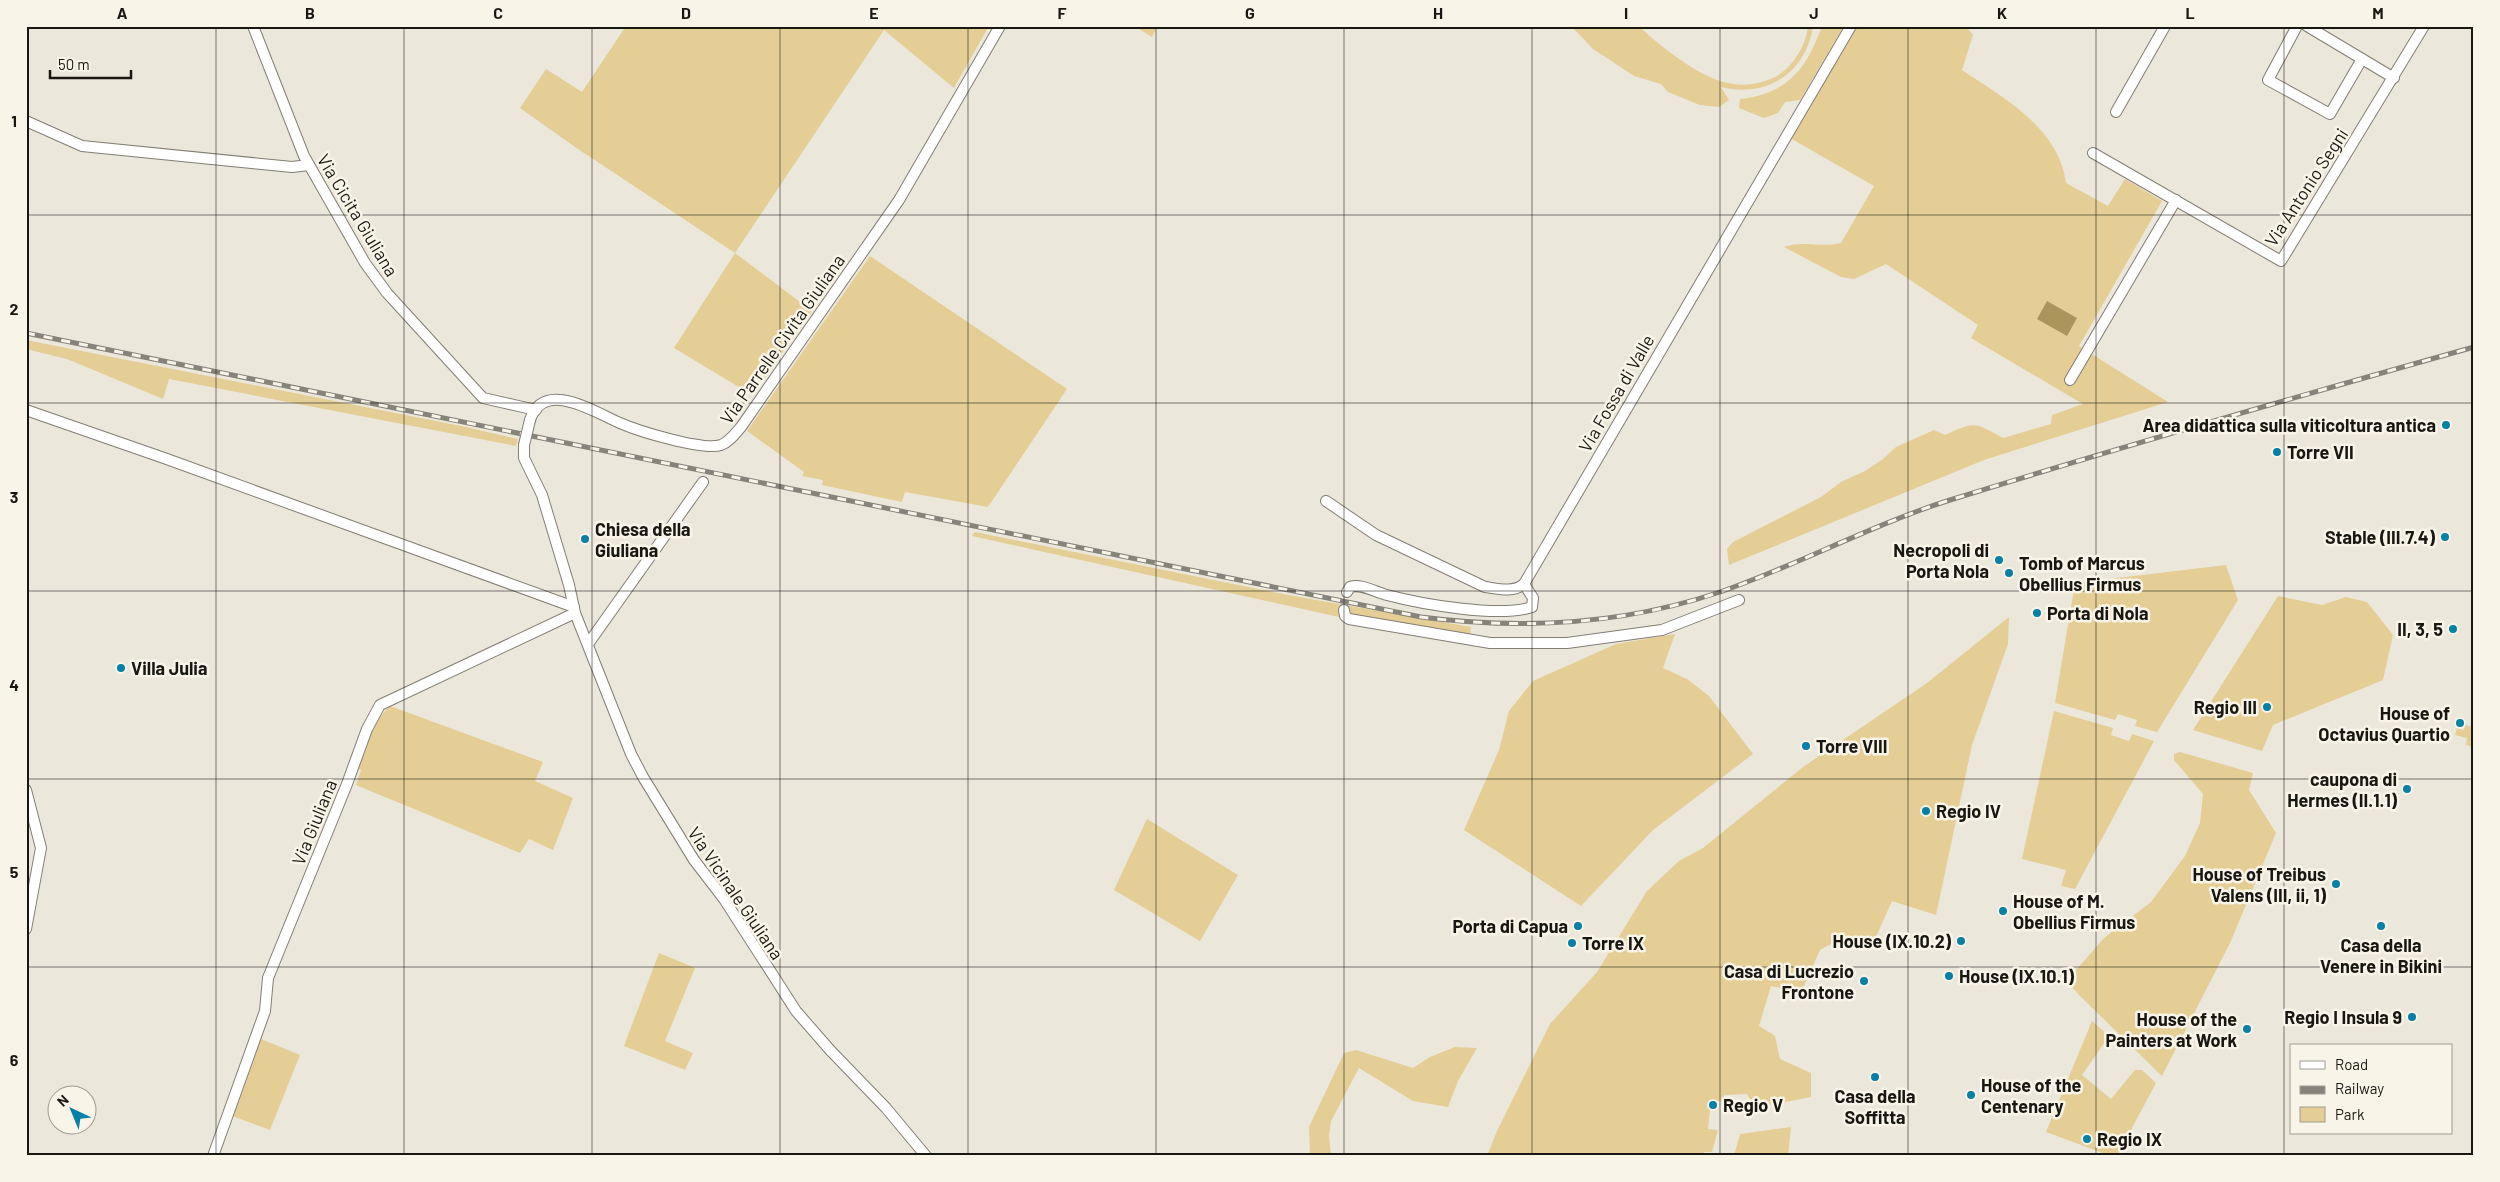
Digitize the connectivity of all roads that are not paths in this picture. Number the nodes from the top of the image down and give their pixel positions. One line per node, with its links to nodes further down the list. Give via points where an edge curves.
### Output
1 (253, 26): 13 (street, Via Cicita Giuliana)
2 (1000, 26): 17 (street, Via Parrelle Civita Giuliana, via 899,200 741,428 727,442 710,446 648,432 564,400 544,404)
3 (1851, 26): 20 (street, Via Fossa di Valle)
4 (2165, 26): 10 (street)
5 (2298, 26): 8 (street, via 2268,80 2330,114)
6 (2307, 26): 8 (street)
7 (2424, 26): 9 (street, Via Antonio Segni)
8 (2362, 59): 9 (street)
9 (2394, 78): 14 (street, Via Antonio Segni, via 2281,261)
10 (2116, 112)
11 (26, 121): 13 (street, via 82,146 292,167)
12 (2093, 152): 14 (street, Via Antonio Segni)
13 (308, 165): 17 (street, Via Cicita Giuliana, via 373,274 483,398)
14 (2176, 200): 15 (street)
15 (2070, 380)
16 (26, 410): 23 (street)
17 (536, 410): 23 (street, bridge, via 530,420 524,458 545,503)
18 (703, 482): 25 (street)
19 (1326, 501): 20 (street, via 1376,535 1485,587 1505,590 1520,588)
20 (1524, 584): 21 (street, via 1533,598 1532,607 1521,611 1447,606 1387,595 1356,585)
21 (1347, 592)
22 (1739, 600): 24 (street, via 1662,630 1567,643 1490,643 1349,619)
23 (574, 610): 25 (street, Via Vicinale Giuliana); 28 (street, Via Giuliana, via 380,705 367,729 268,978 265,1011)
24 (1344, 610)
25 (588, 644): 29 (street, Via Vicinale Giuliana, via 631,754 694,860 724,899 796,1011)
26 (26, 790): 27 (street, via 42,848)
27 (26, 929)
28 (213, 1156)
29 (926, 1156)

